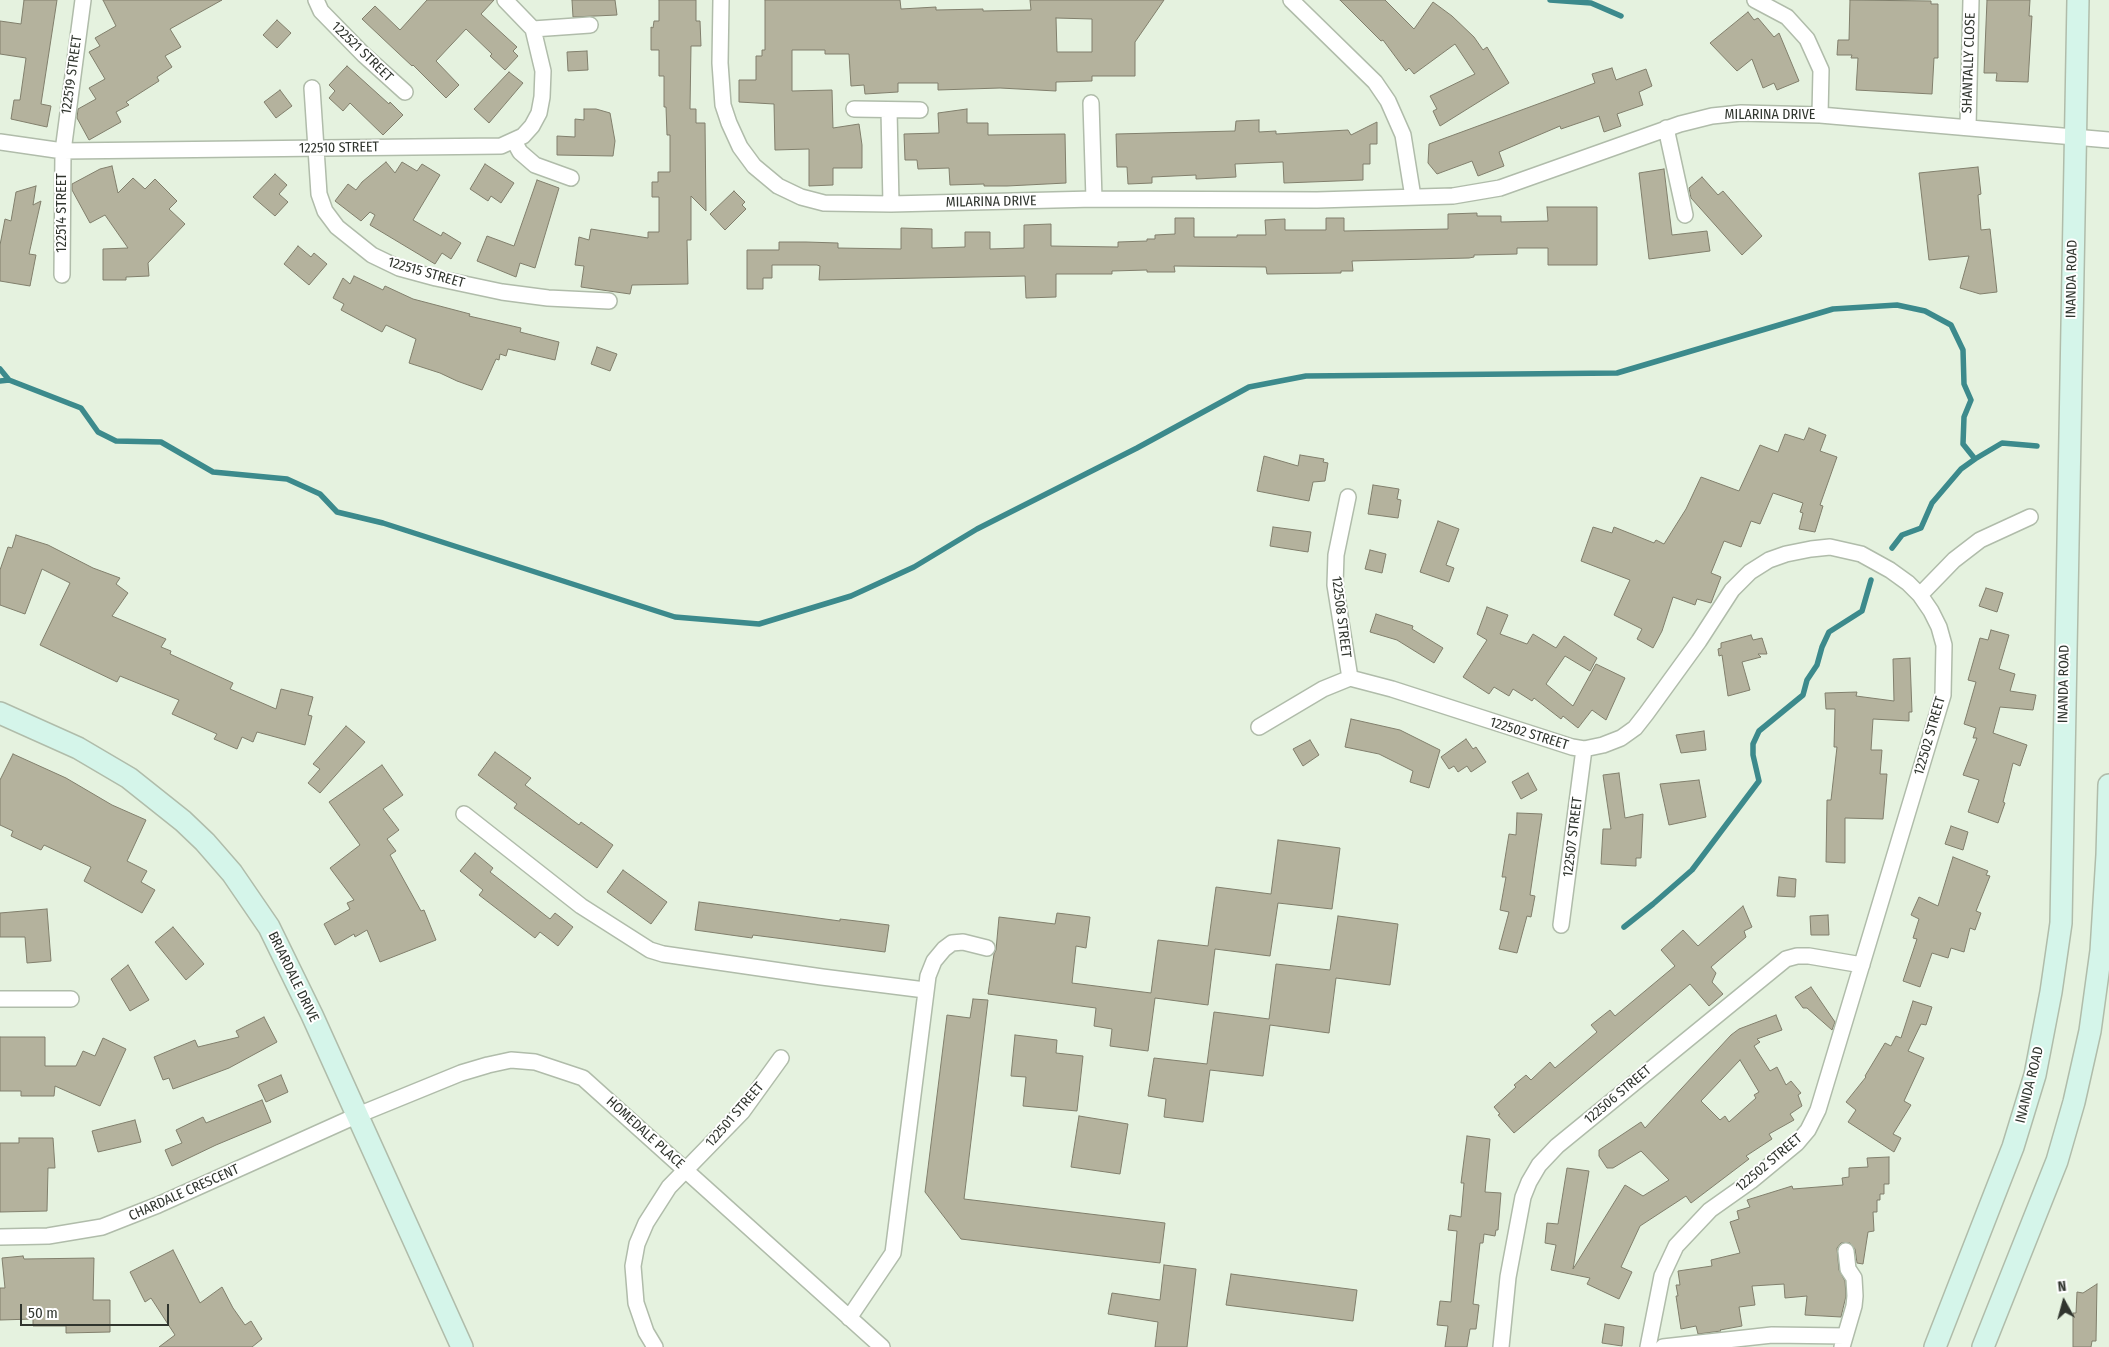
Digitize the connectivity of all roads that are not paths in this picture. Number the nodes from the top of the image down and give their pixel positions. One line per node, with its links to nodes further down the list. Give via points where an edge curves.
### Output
1 (83, 0): 25 (street, 122519 STREET)
2 (506, 0): 10 (street, 122510 STREET)
3 (721, 0): 29 (street, MILARINA DRIVE, via 723,105 728,123 754,166 778,186 801,197 824,203)
4 (1291, 0): 27 (street, via 1374,82 1388,101 1403,135)
5 (1755, 0): 17 (street, via 1787,17 1807,39 1821,70)
6 (1971, 0): 18 (street, SHANTALLY CLOSE)
7 (2078, 0): 20 (street, INANDA ROAD)
8 (318, 6): 12 (street, 122521 STREET)
9 (590, 25): 10 (street)
10 (533, 29): 22 (street, 122510 STREET, via 543,71 542,97 532,126)
11 (312, 88): 24 (street, 122515 STREET)
12 (404, 92)
13 (1091, 103): 28 (street)
14 (854, 109): 15 (street)
15 (889, 110): 16 (street); 29 (street)
16 (920, 110)
17 (1820, 115): 18 (street, MILARINA DRIVE); 19 (street, MILARINA DRIVE, via 1741,113 1712,116)
18 (1968, 127): 20 (street, MILARINA DRIVE)
19 (1666, 128): 27 (street, MILARINA DRIVE, via 1500,188 1453,196); 30 (street)
20 (2075, 136): 21 (street, MILARINA DRIVE); 61 (street, INANDA ROAD, via 2061,923 2032,1084 2013,1147)
21 (2109, 140)
22 (514, 141): 24 (street, 122510 STREET, via 501,146); 26 (street, via 520,152 535,165)
23 (0, 142): 25 (street, 122510 STREET)
24 (317, 149): 25 (street, 122510 STREET); 32 (street, 122515 STREET, via 319,194 325,211 337,227 372,255 399,268 502,292)
25 (63, 151): 31 (street, 122514 STREET)
26 (571, 178)
27 (1413, 197): 28 (street, MILARINA DRIVE)
28 (1094, 199): 29 (street, MILARINA DRIVE)
29 (891, 204)
30 (1685, 216)
31 (62, 276)
32 (609, 301)
33 (1348, 496): 36 (street, 122508 STREET, via 1336,555 1335,585)
34 (2030, 518): 35 (street, via 1980,540 1954,560)
35 (1920, 595): 39 (street, 122502 STREET, via 1890,570 1861,554 1844,549 1811,549 1769,560 1750,572 1732,590 1634,728 1621,738); 44 (street, 122502 STREET, via 1939,627 1944,645 1943,695)
36 (1350, 678): 38 (street, via 1324,689); 39 (street, 122502 STREET)
37 (0, 713): 49 (street, BRIARDALE DRIVE, via 102,761 152,794 205,842 232,873 269,927)
38 (1259, 727)
39 (1584, 749): 42 (street, 122507 STREET)
40 (2109, 785): 62 (street, via 2101,951 2082,1066 2057,1161)
41 (464, 814): 45 (street, via 581,906 650,950)
42 (1561, 925)
43 (987, 948): 45 (street, via 963,942 952,943 934,961)
44 (1862, 965): 58 (street, 122506 STREET, via 1809,956 1786,959 1557,1146 1539,1165 1523,1197 1508,1277); 59 (street, 122502 STREET, via 1818,1110 1808,1130 1788,1152 1710,1210 1676,1246 1662,1276)
45 (925, 990): 53 (street, via 893,1253)
46 (0, 999): 47 (street)
47 (71, 999)
48 (782, 1058): 50 (street, 122501 STREET, via 742,1112)
49 (358, 1115): 50 (street, HOMEDALE PLACE, via 488,1064 511,1060 536,1062 583,1078); 51 (street, CHARDALE CRESCENT, via 102,1227 48,1236); 55 (street, BRIARDALE DRIVE)
50 (686, 1169): 53 (street, HOMEDALE PLACE); 56 (street, 122501 STREET, via 646,1223 636,1244 632,1266 639,1315)
51 (0, 1237)
52 (1846, 1251): 54 (street, via 1848,1269 1854,1278 1855,1296)
53 (848, 1318): 57 (street, HOMEDALE PLACE)
54 (1843, 1341): 60 (street, via 1772,1335)
55 (462, 1347)
56 (655, 1347)
57 (882, 1347)
58 (1503, 1347)
59 (1649, 1347)
60 (1663, 1347)
61 (1935, 1347)
62 (1983, 1347)

